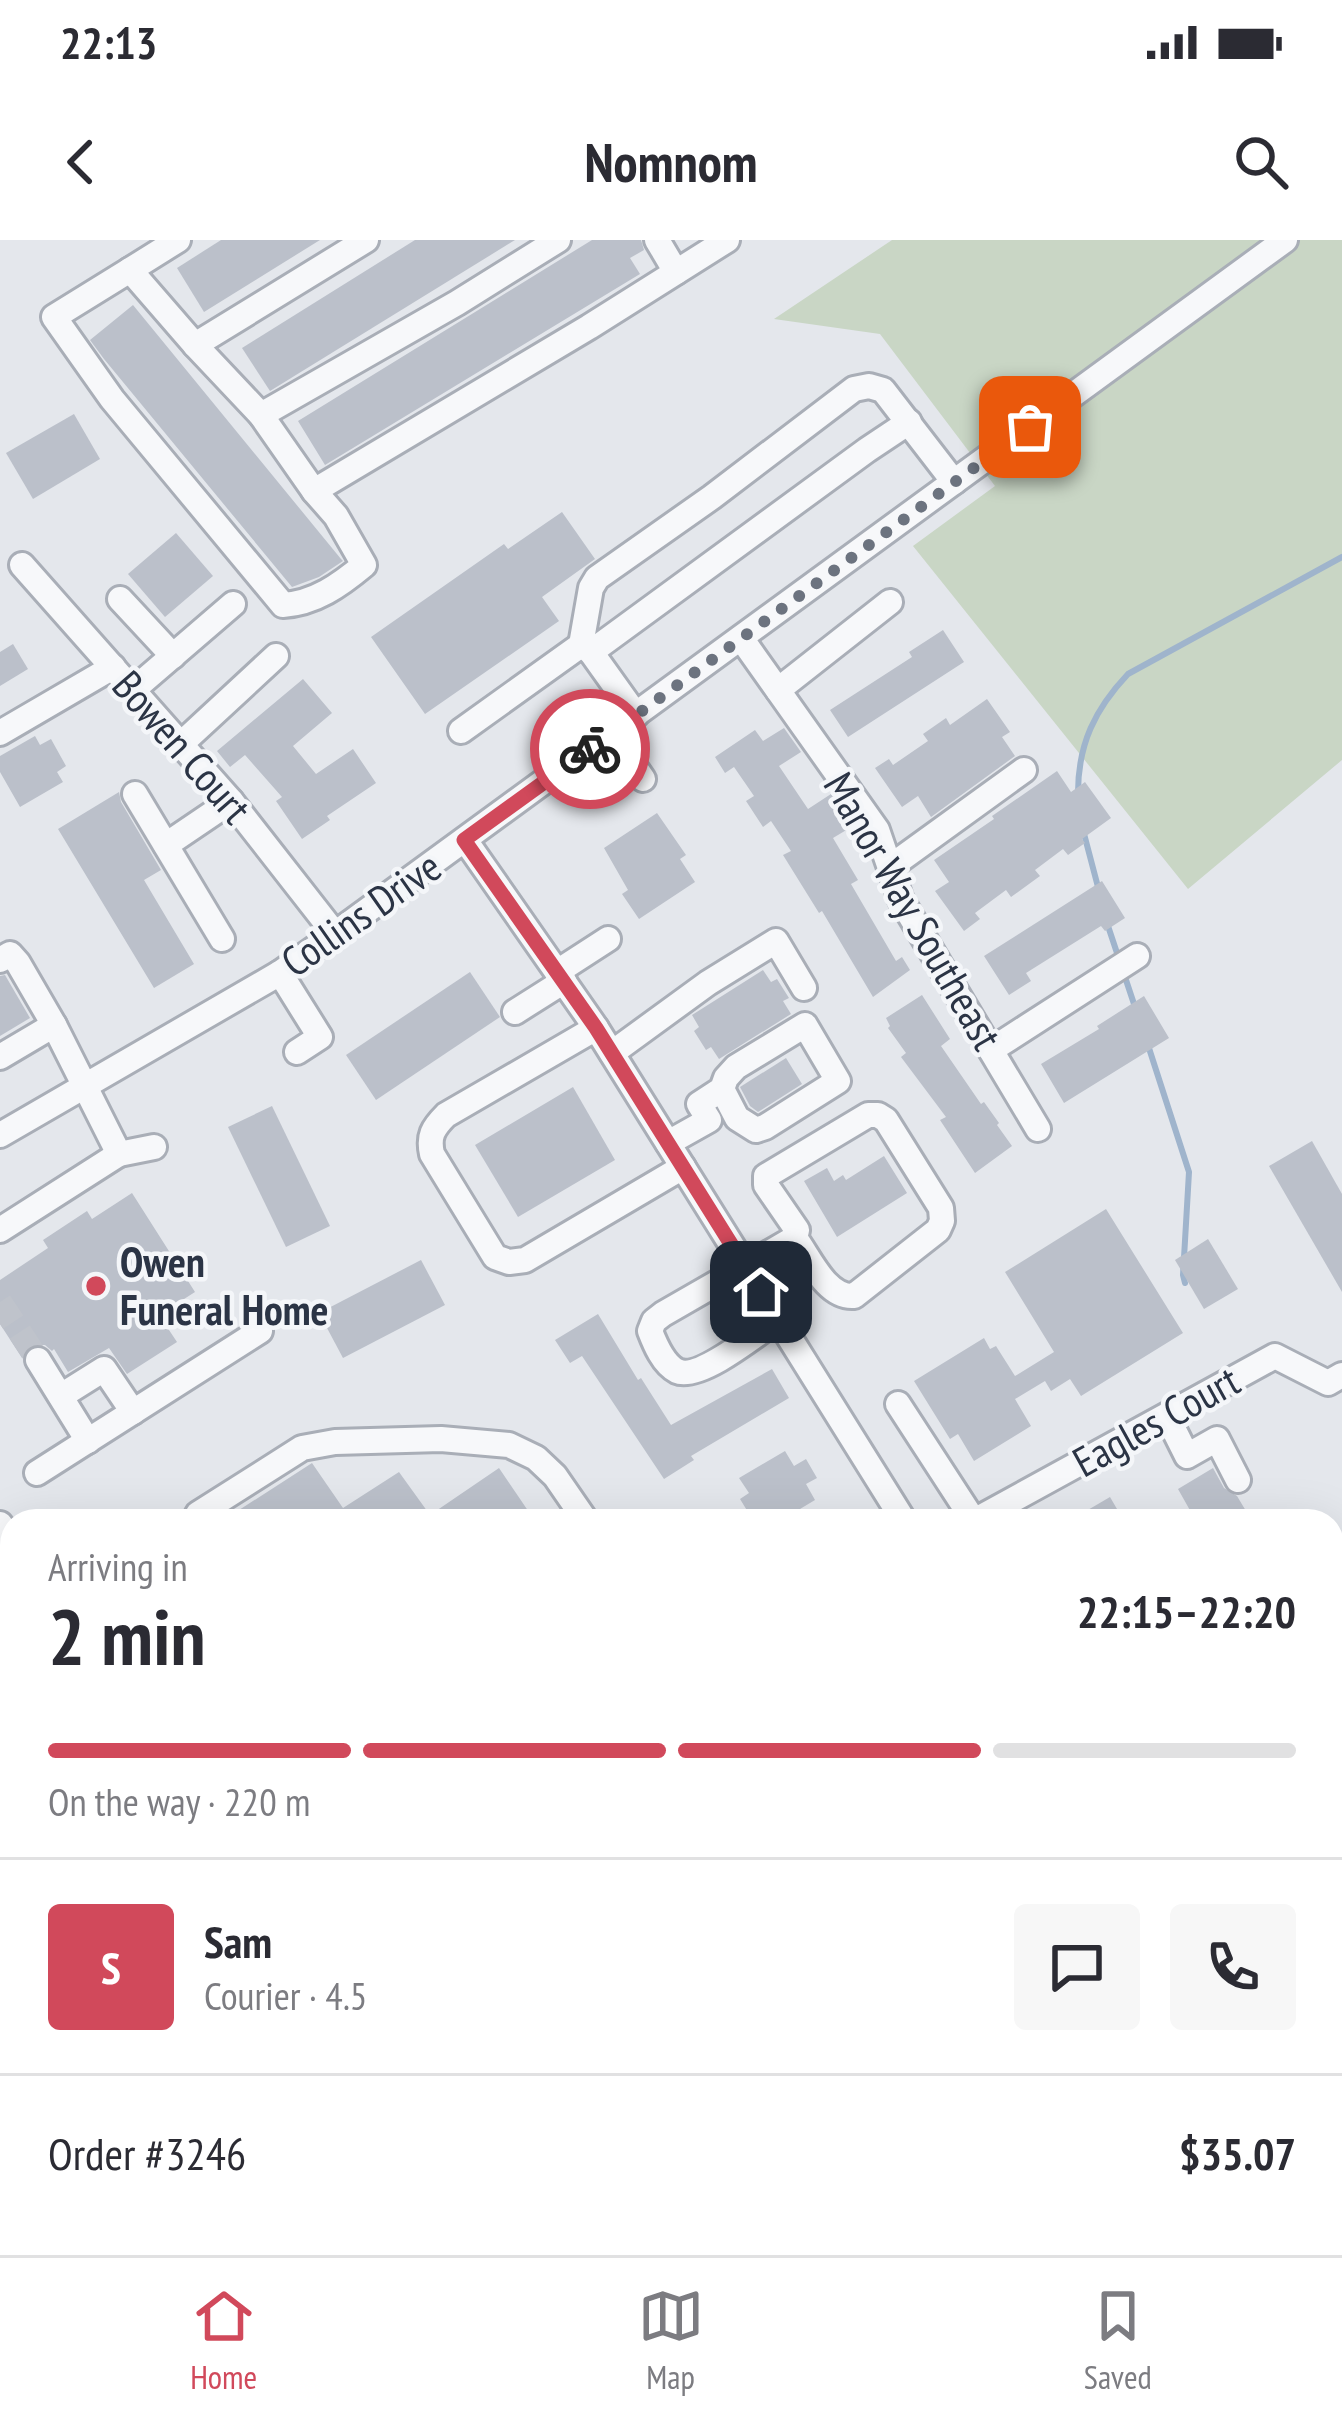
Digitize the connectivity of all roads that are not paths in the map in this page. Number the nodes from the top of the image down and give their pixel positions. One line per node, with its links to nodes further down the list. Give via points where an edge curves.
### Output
1 (178, 240): 7 (street)
2 (366, 240): 9 (street)
3 (558, 240): 10 (street)
4 (657, 240): 8 (street)
5 (727, 240): 8 (street)
6 (1285, 240): 12 (street, Collins Drive)
7 (130, 270): 9 (street); 13 (street, via 54,317 283,604 303,604 364,565)
8 (676, 272): 13 (street)
9 (195, 345): 10 (street)
10 (261, 415): 13 (street)
11 (909, 422): 12 (street); 19 (street); 19 (street, via 883,390 869,386 839,398 597,578)
12 (954, 482): 18 (street, Collins Drive)
13 (314, 491)
14 (22, 565): 22 (street, Bowen Court)
15 (120, 599): 20 (street)
16 (890, 602): 24 (street)
17 (233, 604): 20 (street)
18 (741, 638): 24 (street, Manor Way Southeast); 25 (street, Collins Drive)
19 (586, 648): 25 (street); 26 (street)
20 (173, 656): 23 (street)
21 (276, 656): 29 (street)
22 (112, 667): 23 (street, Bowen Court); 27 (street)
23 (133, 690): 29 (street, Bowen Court)
24 (778, 690): 36 (street, Manor Way Southeast, via 877,830)
25 (636, 715): 28 (street, Collins Drive)
26 (461, 730)
27 (0, 733)
28 (611, 733): 31 (street); 34 (street, Collins Drive)
29 (181, 744): 33 (street, Bowen Court)
30 (1024, 770): 36 (street)
31 (643, 779)
32 (135, 794): 35 (street)
33 (231, 801): 35 (street); 37 (street, Bowen Court)
34 (464, 840): 37 (street, Collins Drive); 43 (street)
35 (166, 845): 38 (street)
36 (890, 867): 48 (street, Manor Way Southeast, via 901,900)
37 (335, 934): 42 (street, Collins Drive)
38 (222, 939)
39 (608, 939): 43 (street)
40 (1136, 956): 48 (street)
41 (5, 957): 46 (street)
42 (280, 973): 49 (street, via 320,1037); 52 (street, Collins Drive)
43 (560, 976): 45 (street); 47 (street)
44 (804, 988): 50 (street, via 776,941)
45 (515, 1012)
46 (54, 1025): 51 (street); 52 (street)
47 (596, 1028): 50 (street); 61 (street, via 435,1126 432,1154 495,1257 525,1260)
48 (991, 1050): 56 (street, Manor Way Southeast)
49 (297, 1052)
50 (611, 1053): 58 (street)
51 (0, 1057)
52 (85, 1087): 57 (street, Collins Drive); 60 (street)
53 (722, 1089): 54 (street); 54 (street, via 736,1067 805,1025 838,1081 765,1127); 55 (street, via 699,1104)
54 (737, 1118): 55 (street, via 716,1132)
55 (709, 1120): 58 (street)
56 (1038, 1129)
57 (0, 1135)
58 (668, 1143): 61 (street)
59 (154, 1147): 60 (street)
60 (119, 1154): 62 (street)
61 (683, 1167): 64 (street)
62 (0, 1230)
63 (796, 1238): 63 (street, via 766,1176 878,1114 941,1208 938,1230 854,1296 842,1297); 64 (street)
64 (745, 1265): 65 (street); 65 (street, via 654,1321 656,1345 679,1372 692,1373)
65 (778, 1319): 78 (street)
66 (260, 1331): 71 (street)
67 (38, 1360): 69 (street)
68 (1342, 1375): 72 (street, Eagles Court, via 1328,1383 1275,1356)
69 (61, 1396): 71 (street, via 104,1369); 73 (street)
70 (898, 1405): 79 (street)
71 (133, 1412): 73 (street)
72 (1167, 1415): 75 (street, via 1187,1456 1217,1439); 80 (street, Eagles Court)
73 (88, 1441): 74 (street)
74 (37, 1473)
75 (1238, 1480)
76 (206, 1509): 77 (street, via 302,1448 441,1439 509,1445 555,1476)
77 (578, 1509)
78 (897, 1509)
79 (966, 1509)
80 (996, 1509)

